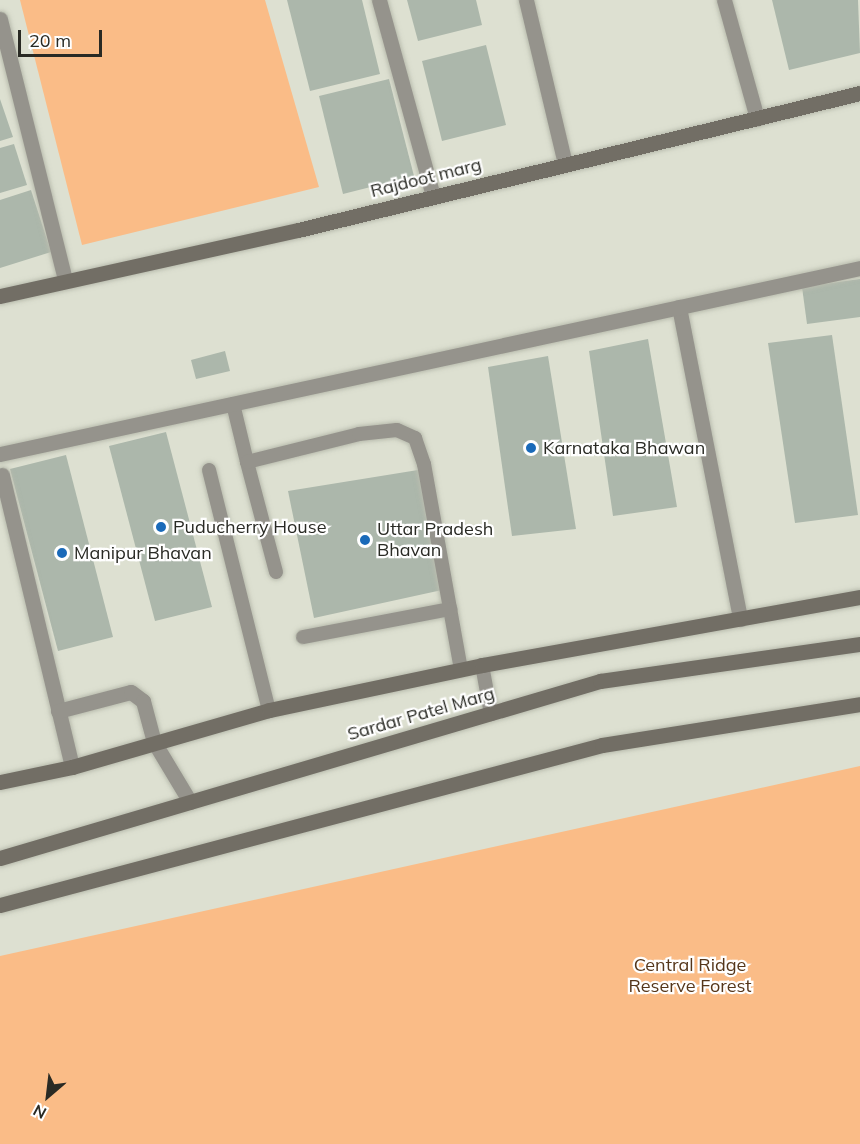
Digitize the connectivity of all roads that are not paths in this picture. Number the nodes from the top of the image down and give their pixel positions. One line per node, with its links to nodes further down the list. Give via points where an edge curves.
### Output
1 (380, 0): 8 (street)
2 (526, 0): 7 (street)
3 (724, 0): 6 (street)
4 (0, 19): 10 (street)
5 (860, 93): 6 (street, Rajdoot marg)
6 (757, 118): 7 (street, Rajdoot marg)
7 (565, 164): 8 (street, Rajdoot marg)
8 (434, 196): 10 (street, Rajdoot marg)
9 (860, 268): 12 (street)
10 (65, 280): 11 (street, Rajdoot marg)
11 (0, 296)
12 (679, 307): 13 (street); 21 (street)
13 (233, 404): 14 (street); 15 (lane)
14 (0, 454)
15 (248, 462): 18 (lane); 20 (lane, via 359,434 396,430 415,438 424,464)
16 (209, 470): 27 (lane)
17 (2, 475): 28 (street)
18 (276, 572)
19 (860, 597): 21 (street)
20 (450, 609): 22 (lane); 25 (lane)
21 (740, 619): 24 (street)
22 (303, 637)
23 (860, 644): 29 (street, Sardar Patel Marg, via 600,681)
24 (482, 665): 25 (street); 29 (lane)
25 (461, 669): 27 (street)
26 (860, 704): 35 (street, via 602,745)
27 (269, 710): 30 (street)
28 (58, 711): 30 (street, via 131,692 143,701); 31 (street)
29 (491, 714): 33 (street, Sardar Patel Marg)
30 (154, 742): 31 (street); 33 (street)
31 (72, 767): 32 (street)
32 (0, 782)
33 (189, 802): 34 (street, Sardar Patel Marg)
34 (0, 858)
35 (0, 905)

